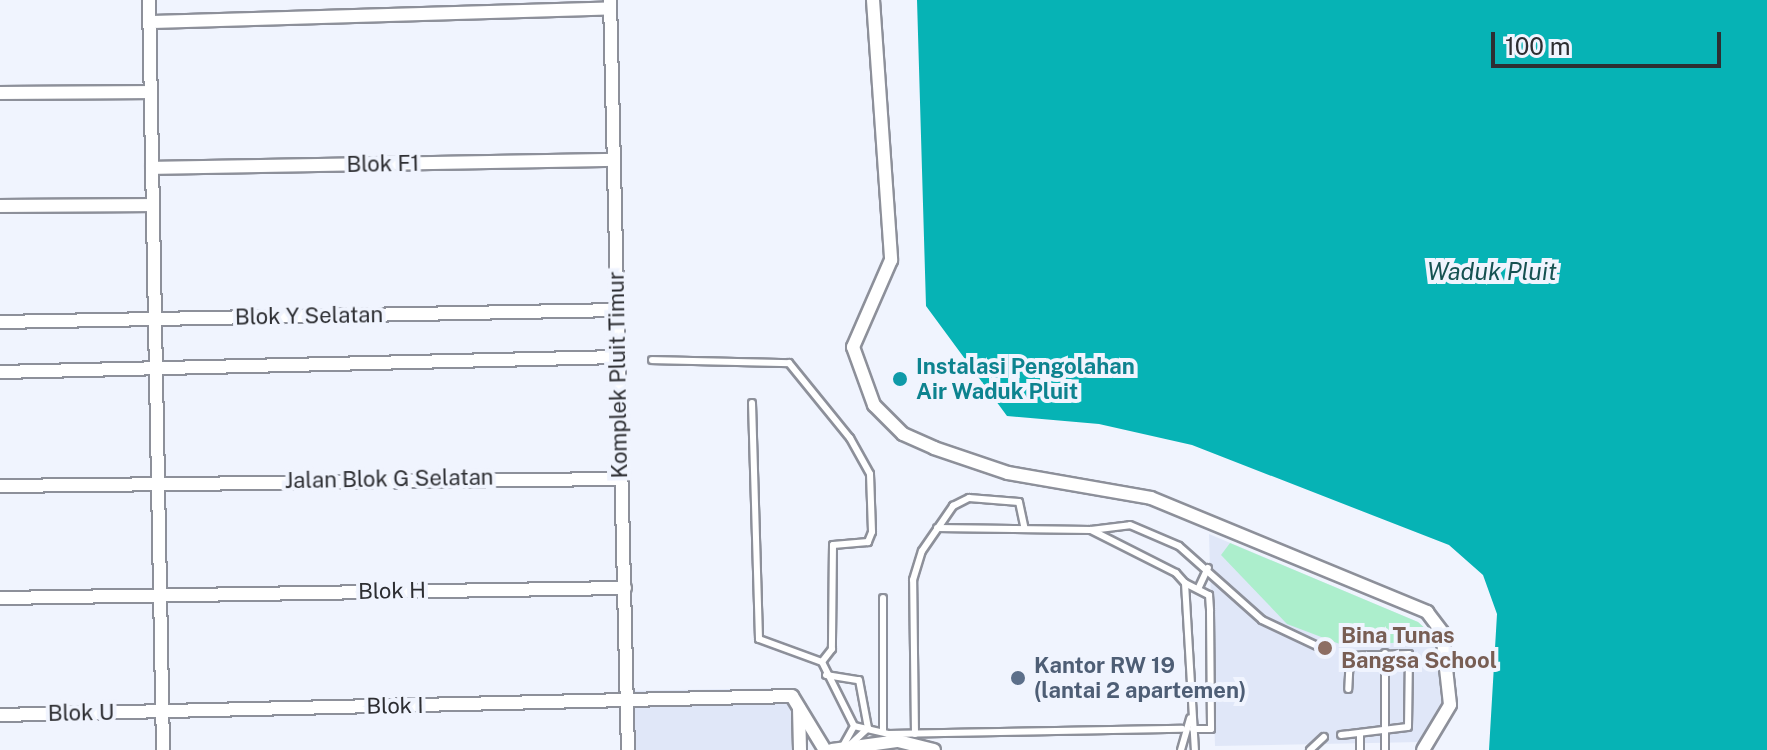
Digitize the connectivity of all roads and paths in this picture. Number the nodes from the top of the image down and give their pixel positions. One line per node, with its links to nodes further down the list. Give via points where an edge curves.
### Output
1 (149, 0): 5 (street)
2 (873, 0): 66 (street, via 891,260 853,347 874,405 903,434 934,448 1008,473 1151,498 1427,612 1442,632 1450,705)
3 (610, 4): 4 (street); 8 (street, Komplek Pluit Timur)
4 (479, 6): 5 (street)
5 (150, 22): 6 (street)
6 (151, 92): 7 (street); 9 (street)
7 (0, 93)
8 (613, 160): 9 (street, Blok F1); 12 (street, Komplek Pluit Timur)
9 (152, 168): 10 (street)
10 (152, 205): 11 (street); 13 (street)
11 (0, 206)
12 (618, 310): 13 (street, Blok Y Selatan); 15 (street, Komplek Pluit Timur)
13 (155, 319): 14 (street, Blok Y Selatan); 17 (street)
14 (0, 322)
15 (618, 357): 17 (street); 20 (street, Komplek Pluit Timur)
16 (652, 360): 37 (lane, via 789,363 850,438 870,474 872,532 868,542 833,545 832,649)
17 (156, 369): 18 (street); 21 (street)
18 (0, 372)
19 (752, 403): 37 (lane, via 759,639)
20 (620, 479): 21 (street, Jalan Blok G Selatan); 29 (street, Komplek Pluit Timur)
21 (158, 483): 22 (street, Jalan Blok G Selatan); 31 (street)
22 (0, 486)
23 (1024, 526): 24 (lane); 24 (lane, via 1019,502 976,497 957,502); 25 (lane)
24 (937, 528): 51 (lane, via 913,580)
25 (1091, 530): 26 (lane, via 1130,525 1179,546); 27 (lane)
26 (1208, 568): 28 (lane); 30 (lane)
27 (1185, 583): 28 (lane); 44 (lane)
28 (1199, 587): 32 (lane)
29 (625, 588): 31 (street, Blok H); 40 (street, Komplek Pluit Timur)
30 (1228, 588): 32 (lane); 35 (lane, via 1262,620)
31 (160, 595): 33 (street, Blok H); 42 (street)
32 (1209, 595): 48 (lane, via 1211,729)
33 (0, 598)
34 (883, 598): 49 (lane)
35 (1317, 646)
36 (1385, 653): 39 (lane, via 1350,656); 50 (lane); 50 (lane, via 1409,654 1408,727)
37 (822, 662): 38 (lane)
38 (826, 675): 45 (lane); 46 (lane, via 859,680)
39 (1348, 689)
40 (627, 703): 41 (street, Blok I, via 792,696); 42 (street, Blok I); 57 (street, Komplek Pluit Timur)
41 (799, 705): 58 (street); 59 (street)
42 (162, 711): 43 (street, Blok U); 56 (street)
43 (0, 715)
44 (1190, 718): 47 (lane); 48 (lane)
45 (854, 726): 46 (lane); 55 (lane)
46 (868, 728): 49 (lane); 55 (lane)
47 (1182, 729): 51 (lane); 61 (lane)
48 (1193, 729): 62 (lane)
49 (883, 730): 51 (lane)
50 (1387, 733): 52 (lane); 65 (lane)
51 (915, 734)
52 (1360, 734): 53 (lane); 64 (lane)
53 (1341, 735)
54 (1324, 737): 63 (lane)
55 (842, 746): 60 (street, via 898,741)
56 (163, 750)
57 (628, 750)
58 (800, 750)
59 (825, 750)
60 (934, 750)
61 (1181, 750)
62 (1195, 750)
63 (1310, 750)
64 (1360, 750)
65 (1385, 750)
66 (1423, 750)

